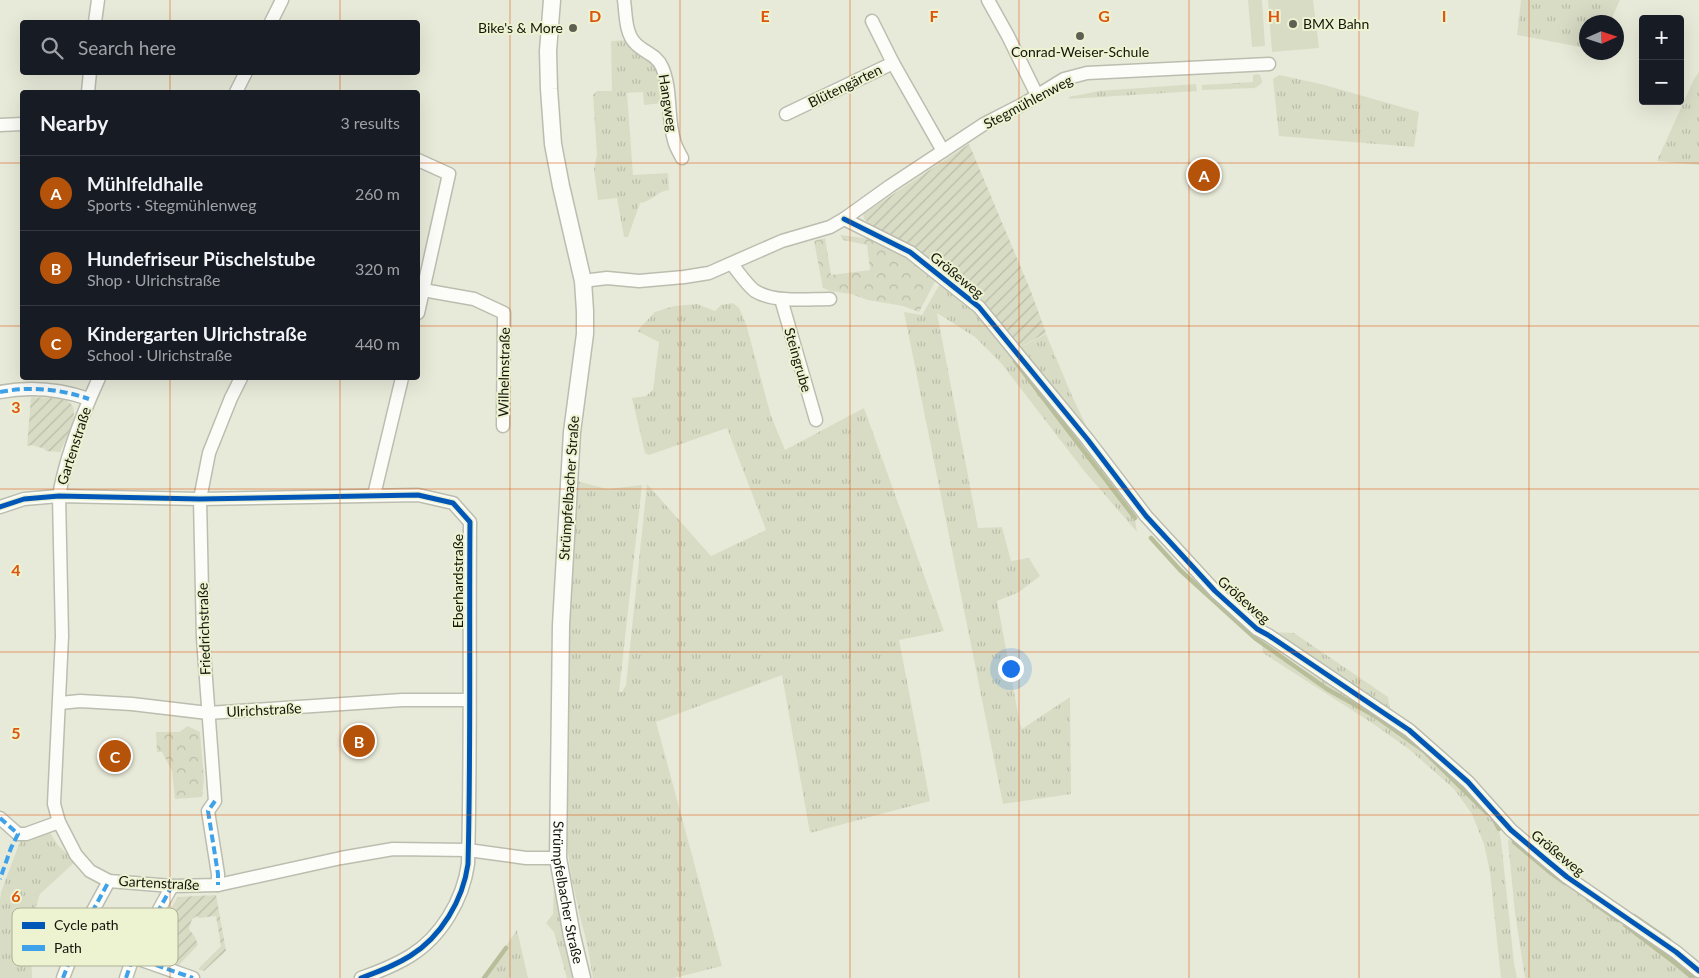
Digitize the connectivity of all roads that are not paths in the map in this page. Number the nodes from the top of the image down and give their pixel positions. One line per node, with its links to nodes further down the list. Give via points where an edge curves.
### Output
1 (98, 0): 6 (street)
2 (282, 0): 7 (street)
3 (552, 0): 24 (street, Strümpfelbacher Straße, via 548,51 553,144)
4 (624, 0): 20 (street, Hangweg, via 630,35 661,64 674,141)
5 (988, 0): 15 (street)
6 (95, 20)
7 (272, 20)
8 (872, 21): 9 (street)
9 (893, 63): 16 (street, Blütengärten); 19 (street, Blütengärten)
10 (1269, 64): 15 (street, Stegmühlenweg, via 1087,73 1064,79)
11 (90, 75): 13 (street)
12 (244, 75): 14 (street)
13 (88, 90)
14 (237, 90)
15 (1037, 95): 19 (street, Stegmühlenweg)
16 (786, 114)
17 (20, 124): 18 (street)
18 (0, 125)
19 (943, 151): 22 (street, Stegmühlenweg)
20 (682, 158)
21 (420, 161): 25 (street, via 449,174)
22 (844, 219): 23 (street); 55 (street, Größeweg, via 910,252 979,307 1146,516 1214,591 1257,629 1409,730 1468,782 1512,830 1544,858)
23 (732, 264): 24 (street, via 708,274 684,277); 26 (street, via 754,291)
24 (583, 281): 46 (street, Strümpfelbacher Straße, via 585,334 572,432 561,625)
25 (423, 290): 28 (street); 35 (street, Wilhelmstraße, via 474,299 504,313)
26 (781, 299): 27 (street); 34 (street, Steingrube)
27 (830, 299)
28 (420, 304)
29 (97, 380): 33 (street, Gartenstraße)
30 (240, 380): 38 (street, Friedrichstraße, via 209,454)
31 (402, 380): 37 (street)
32 (0, 392): 33 (street, via 44,389)
33 (89, 399): 36 (street, Gartenstraße, via 62,475)
34 (816, 420)
35 (503, 426)
36 (59, 496): 38 (street, Eberhardstraße); 39 (street, Eberhardstraße, via 24,499); 41 (street, Gartenstraße)
37 (374, 496): 38 (street, Eberhardstraße); 40 (street, Eberhardstraße, via 418,495 453,504 470,522)
38 (200, 499): 42 (street, Friedrichstraße)
39 (0, 507)
40 (469, 700): 42 (street, Ulrichstraße, via 402,700); 45 (street, Eberhardstraße)
41 (60, 703): 42 (street, Ulrichstraße, via 132,704); 44 (street, Gartenstraße, via 54,804)
42 (208, 713): 48 (street, Friedrichstraße, via 215,801 208,811)
43 (0, 818): 44 (street, via 18,834)
44 (59, 822): 47 (street, Gartenstraße, via 82,864)
45 (468, 850): 46 (street, Gartenstraße, via 526,858); 48 (street, Gartenstraße, via 393,850); 59 (street, Eberhardstraße, via 466,879 460,896 437,932 411,955)
46 (558, 858): 60 (street, Strümpfelbacher Straße)
47 (108, 881): 49 (street, Gartenstraße); 50 (street)
48 (218, 885): 49 (street, Gartenstraße)
49 (172, 886): 51 (street)
50 (94, 908)
51 (160, 908)
52 (68, 966): 56 (street)
53 (131, 966): 57 (street)
54 (158, 966): 58 (street)
55 (1699, 972)
56 (63, 978)
57 (126, 978)
58 (193, 978)
59 (361, 978)
60 (582, 978)

